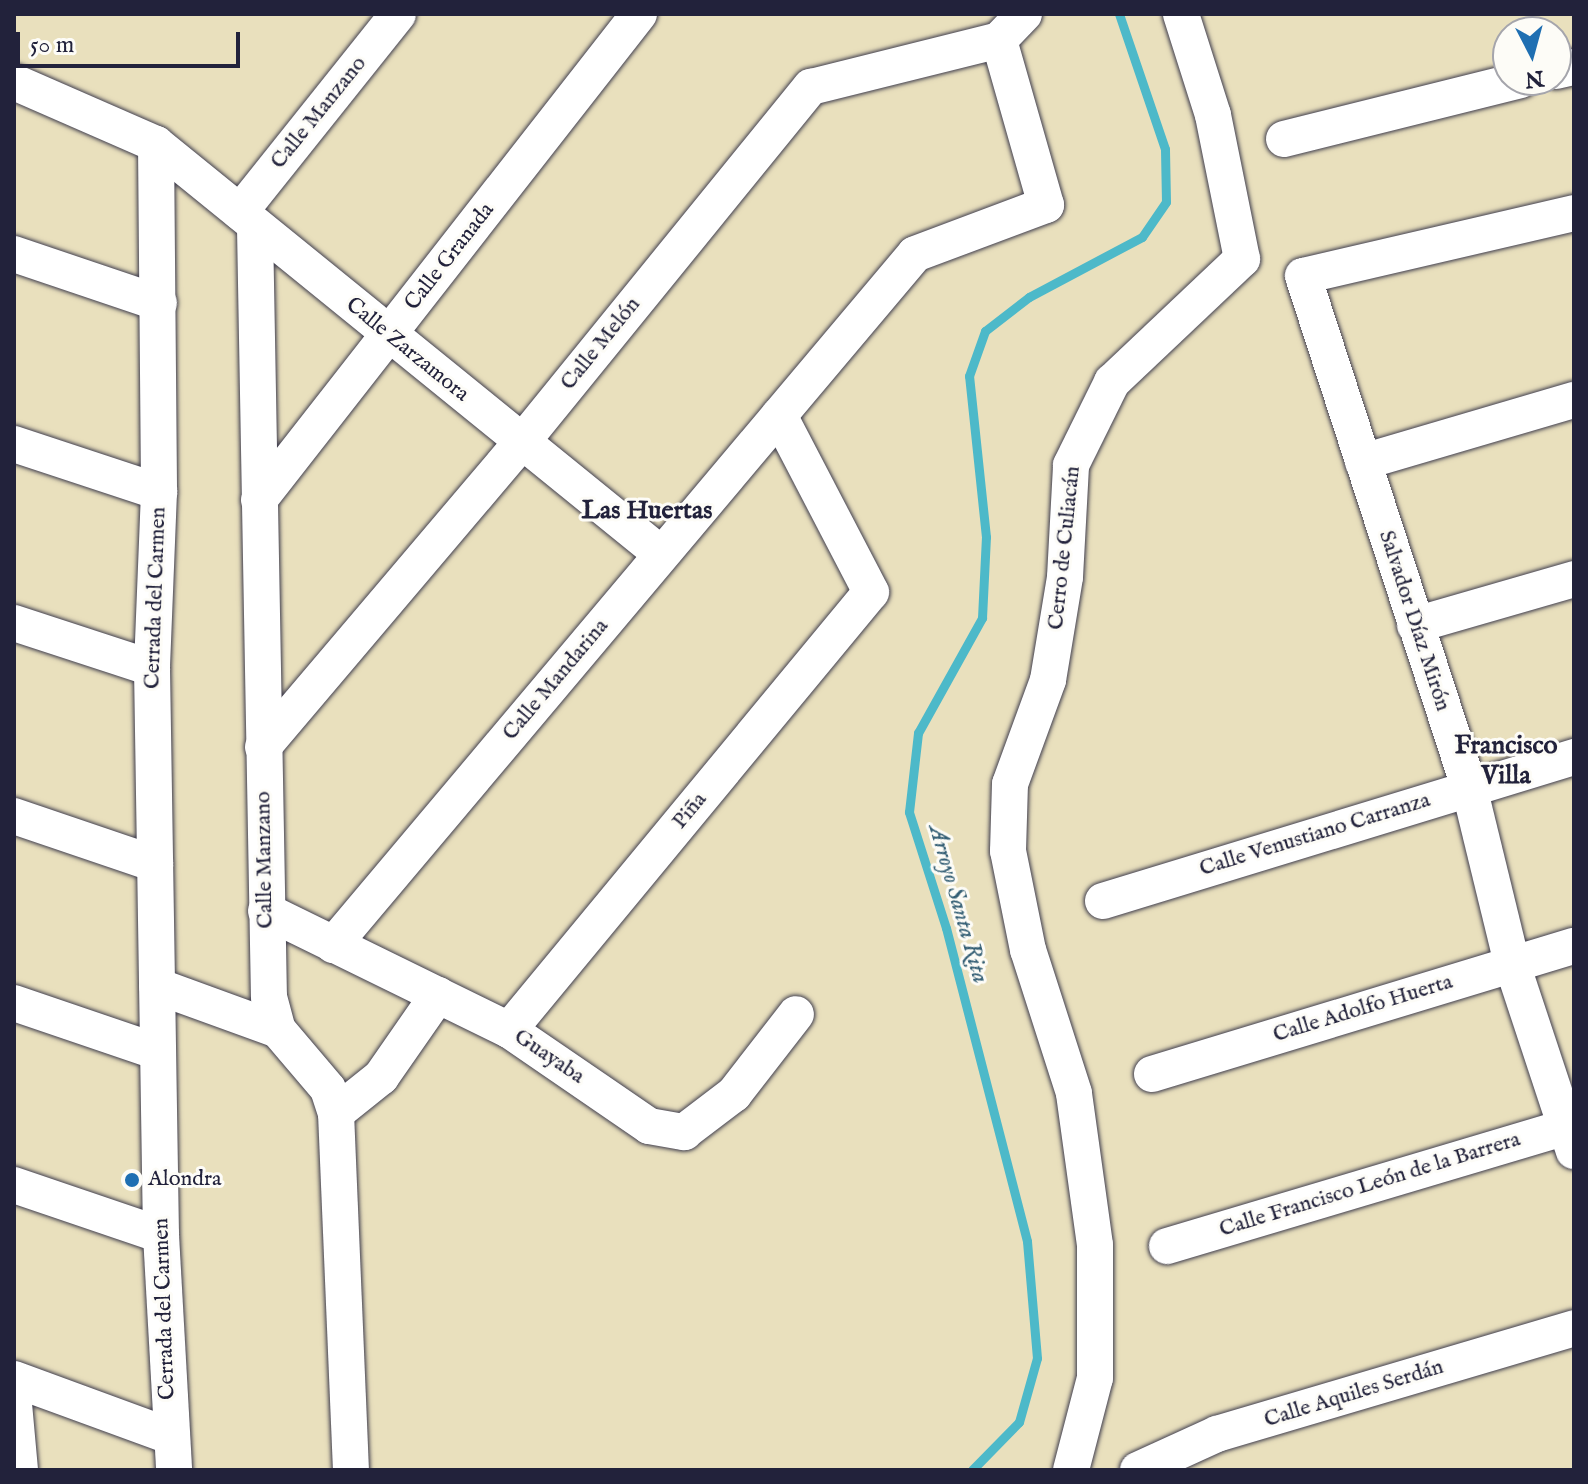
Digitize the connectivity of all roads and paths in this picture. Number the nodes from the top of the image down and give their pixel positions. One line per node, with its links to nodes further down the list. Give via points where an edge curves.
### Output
1 (398, 14): 11 (street, Calle Manzano)
2 (639, 14): 14 (street, Calle Granada)
3 (1024, 14): 5 (street)
4 (1181, 14): 56 (street, Cerro de Culiacán, via 1213,115 1242,259 1112,382 1071,465 1065,577 1048,680 1010,784 1008,851 1028,950 1074,1093 1095,1245 1095,1378)
5 (999, 40): 16 (street, Calle Mandarina, via 1046,205 915,254); 17 (street, Calle Melón, via 811,87)
6 (14, 82): 9 (street, Calle Zarzamora)
7 (1492, 87): 8 (street)
8 (1284, 139)
9 (156, 144): 11 (street, Calle Zarzamora); 13 (street, Cerrada del Carmen)
10 (1574, 213): 19 (street, Salvador Díaz Mirón, via 1303,276)
11 (248, 220): 14 (street, Calle Zarzamora); 21 (street, Calle Manzano)
12 (14, 254): 13 (street)
13 (159, 303): 20 (street, Cerrada del Carmen)
14 (389, 336): 17 (street, Calle Zarzamora); 21 (street, Calle Granada)
15 (1574, 400): 19 (street)
16 (779, 415): 22 (street, Calle Mandarina); 42 (street, Piña, via 871,592)
17 (522, 442): 22 (street, Calle Zarzamora); 27 (street, Calle Melón)
18 (14, 444): 20 (street)
19 (1363, 462): 25 (street, Salvador Díaz Mirón)
20 (159, 492): 26 (street, Cerrada del Carmen)
21 (259, 500): 27 (street, Calle Manzano)
22 (661, 554): 34 (street, Calle Mandarina)
23 (1574, 579): 25 (street)
24 (14, 623): 26 (street)
25 (1415, 625): 29 (street, Salvador Díaz Mirón)
26 (152, 668): 31 (street, Cerrada del Carmen)
27 (263, 747): 33 (street, Calle Manzano)
28 (1574, 757): 29 (street, Calle Venustiano Carranza)
29 (1469, 787): 32 (street, Calle Venustiano Carranza); 36 (street, Salvador Díaz Mirón)
30 (14, 816): 31 (street)
31 (155, 864): 37 (street, Cerrada del Carmen)
32 (1103, 901)
33 (266, 911): 34 (street, Guayaba); 41 (street, Calle Manzano, via 269,997)
34 (333, 945): 38 (street, Guayaba)
35 (1574, 946): 36 (street, Calle Adolfo Huerta)
36 (1512, 964): 44 (street, Calle Adolfo Huerta); 46 (street, Salvador Díaz Mirón)
37 (157, 986): 41 (street); 43 (street, Cerrada del Carmen)
38 (438, 995): 42 (street, Guayaba); 45 (street, via 381,1077)
39 (14, 1003): 43 (street)
40 (796, 1014): 42 (street, Guayaba, via 734,1094 684,1132 649,1126)
41 (278, 1030): 45 (street, Calle Manzano, via 328,1089)
42 (509, 1030)
43 (158, 1052): 48 (street, Cerrada del Carmen)
44 (1152, 1074)
45 (336, 1113): 55 (street, Calle Manzano)
46 (1571, 1134): 49 (street, Calle Francisco León de la Barrera)
47 (14, 1185): 48 (street)
48 (161, 1235): 53 (street, Cerrada del Carmen)
49 (1167, 1246)
50 (1574, 1328): 57 (street, Calle Aquiles Serdán, via 1217,1434)
51 (14, 1379): 53 (street)
52 (14, 1404): 54 (street)
53 (172, 1453)
54 (20, 1470)
55 (351, 1470)
56 (1071, 1470)
57 (1138, 1470)

